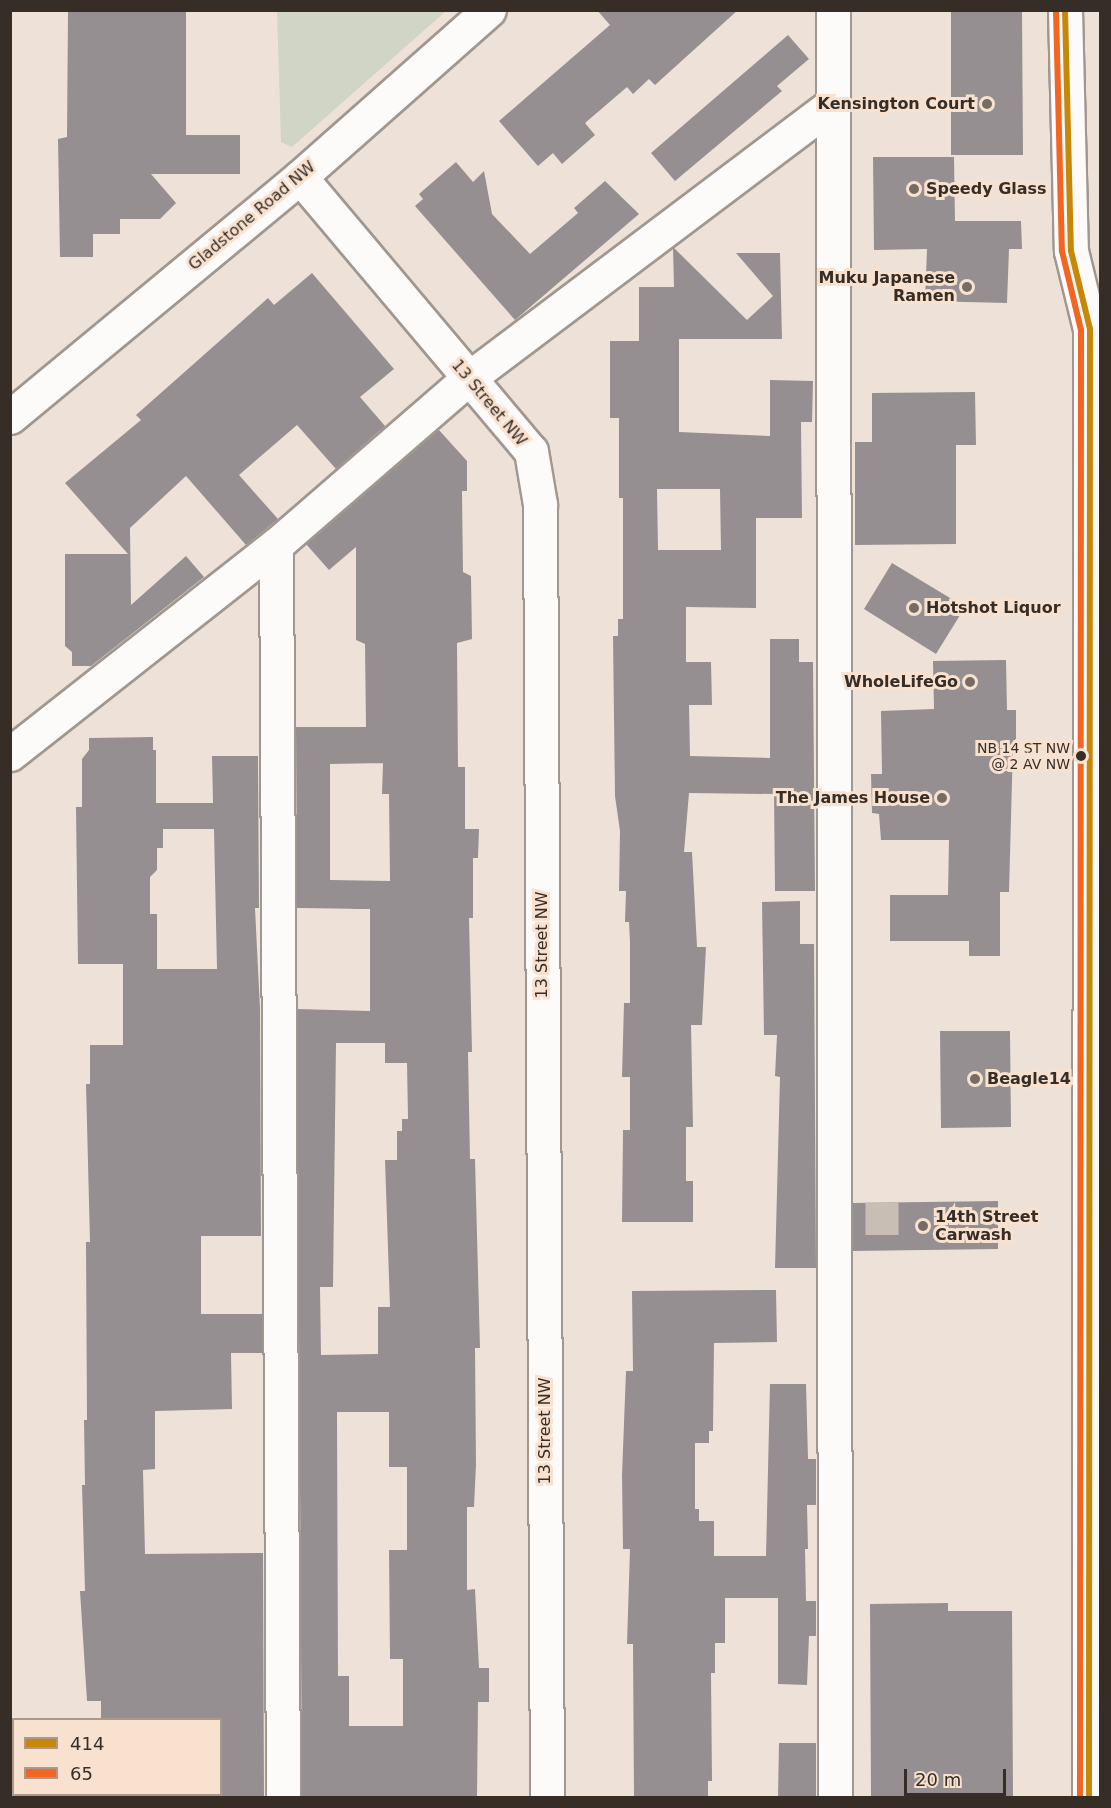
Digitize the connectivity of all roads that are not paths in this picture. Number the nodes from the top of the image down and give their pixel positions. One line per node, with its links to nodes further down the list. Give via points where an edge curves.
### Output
1 (489, 10): 5 (street, Gladstone Road NW)
2 (833, 10): 4 (street)
3 (1065, 10): 7 (street, via 1071,251)
4 (832, 104): 8 (street); 15 (street)
5 (300, 177): 8 (street, 13 Street NW); 9 (street, Gladstone Road NW)
6 (1101, 288): 7 (street)
7 (1090, 328): 11 (street)
8 (469, 378): 10 (street); 14 (street, 13 Street NW, via 531,451 540,504)
9 (10, 417)
10 (276, 545): 12 (street); 13 (street)
11 (1094, 599): 16 (street)
12 (10, 754)
13 (283, 1797)
14 (547, 1797)
15 (835, 1797)
16 (1089, 1797)

